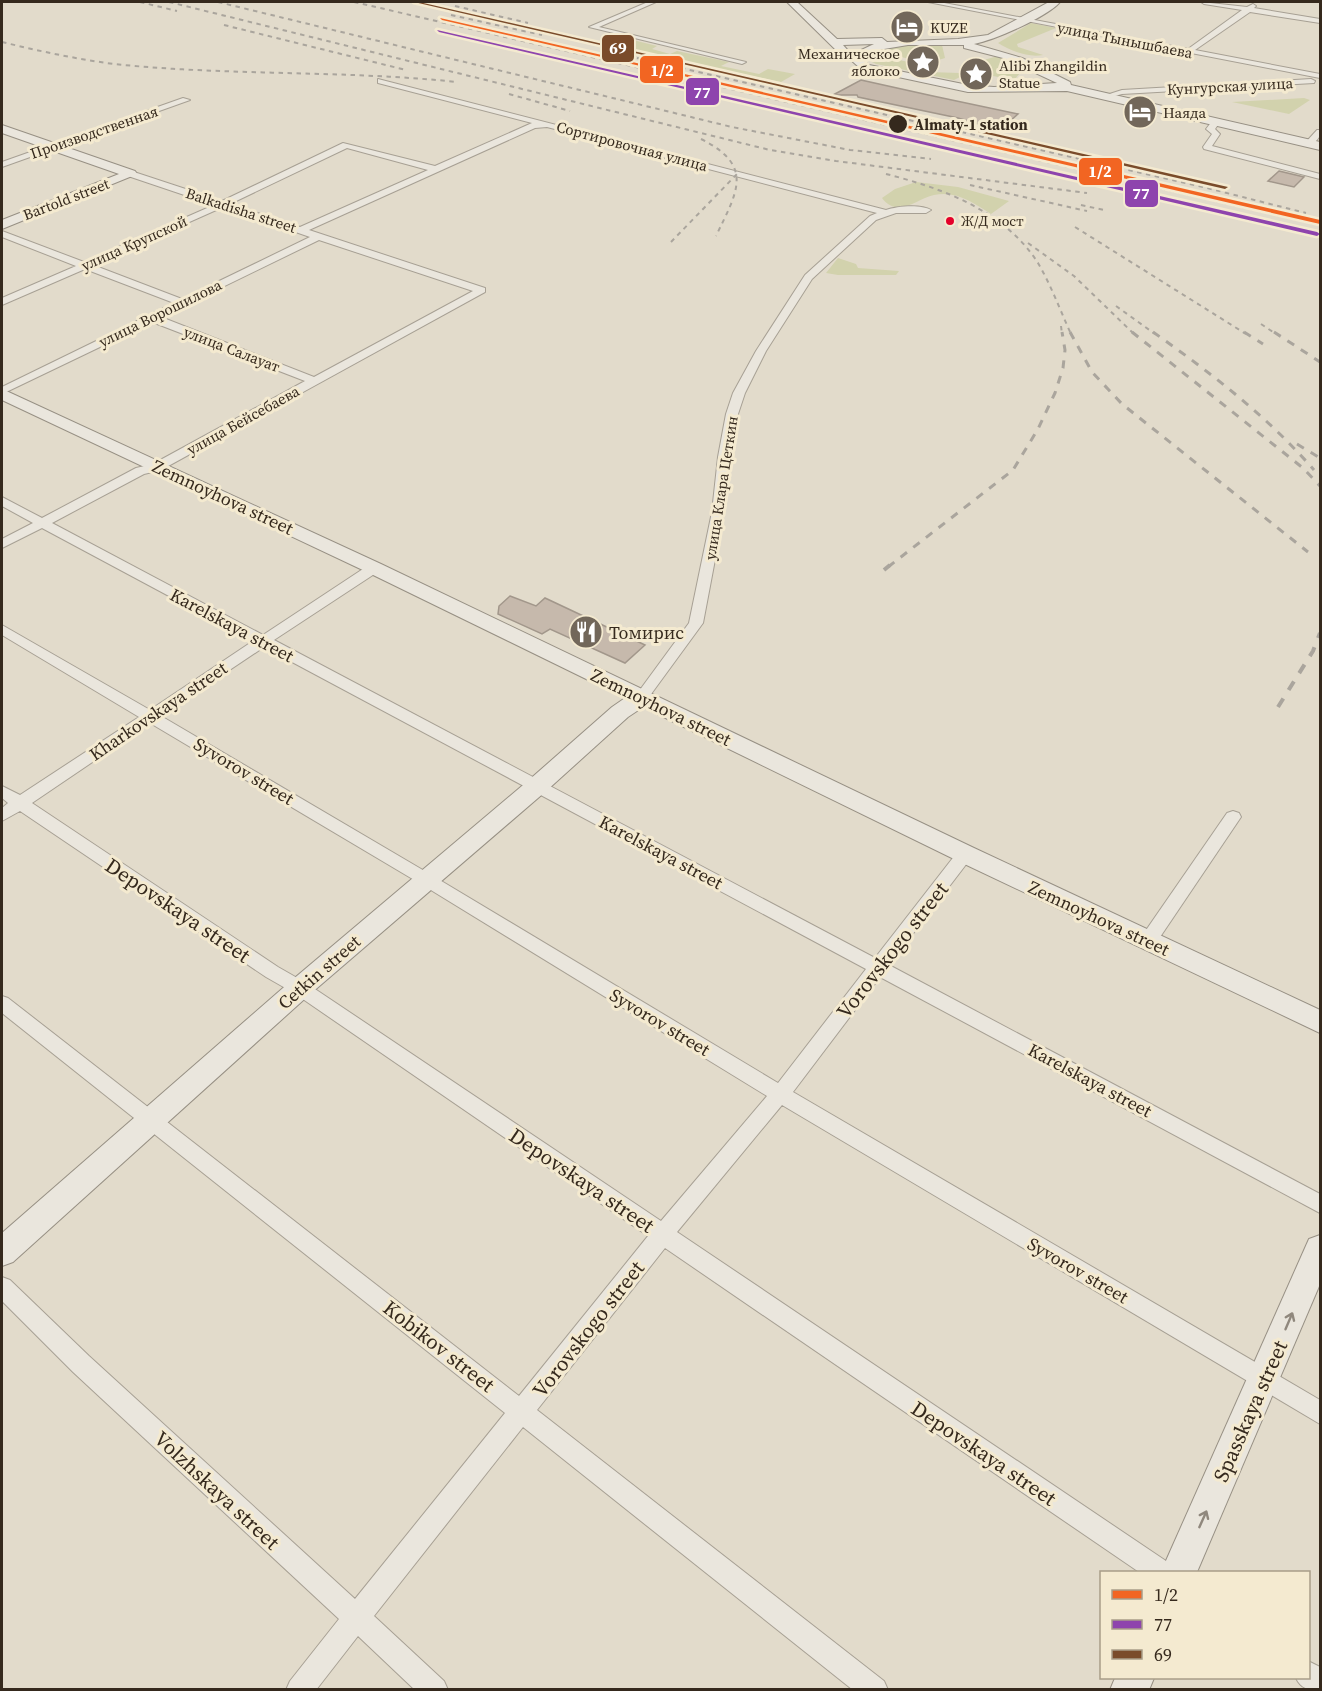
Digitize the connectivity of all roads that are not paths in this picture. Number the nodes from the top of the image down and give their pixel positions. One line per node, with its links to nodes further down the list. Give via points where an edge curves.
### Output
1 (653, 2): 17 (street, via 592,27)
2 (792, 2): 10 (street)
3 (930, 2): 8 (street, улица Тынышбаева)
4 (1055, 2): 8 (street)
5 (1204, 2): 7 (street)
6 (1259, 2): 7 (street)
7 (1248, 9): 9 (street); 15 (street)
8 (1022, 19): 11 (street); 15 (street, улица Тынышбаева)
9 (1320, 21)
10 (823, 33): 12 (street); 14 (street)
11 (992, 37): 13 (street); 16 (street, via 993,44)
12 (865, 40): 13 (street); 14 (street, via 841,41)
13 (931, 43): 16 (street, via 981,48); 18 (street, via 869,49 856,58)
14 (836, 45): 18 (street)
15 (1188, 52): 19 (street, улица Тынышбаева)
16 (1012, 57): 21 (street, via 1025,69 1026,77); 22 (street)
17 (742, 62)
18 (865, 67): 21 (street, via 970,89)
19 (1320, 78): 23 (street, Кунгурская улица, via 1122,92)
20 (381, 81): 27 (street, Сортировочная улица)
21 (1002, 90): 22 (street, via 1046,85)
22 (1081, 91): 23 (street)
23 (1104, 97): 25 (street)
24 (186, 100): 30 (street, Производственная)
25 (1216, 122): 29 (street); 34 (street, via 1210,129 1216,134 1208,147)
26 (2, 129): 30 (street, Balkadisha street)
27 (571, 130): 32 (street, via 534,125); 37 (street, Сортировочная улица)
28 (1320, 132): 29 (street)
29 (1315, 145)
30 (53, 146): 31 (street, Производственная); 33 (street, Balkadisha street)
31 (2, 165)
32 (435, 169): 35 (street, улица Крупской, via 346,145); 39 (street)
33 (130, 174): 35 (street, Balkadisha street); 38 (street, Bartold street)
34 (1320, 177)
35 (223, 204): 39 (street, Balkadisha street); 42 (street, улица Крупской)
36 (926, 210): 37 (street)
37 (883, 212): 56 (street, улица Клара Цеткин, via 808,277 739,393 732,414 696,623)
38 (2, 225)
39 (301, 230): 41 (street, Balkadisha street)
40 (2, 234): 42 (street)
41 (319, 236): 43 (street, Balkadisha street); 45 (street, улица Ворошилова)
42 (83, 266): 44 (street, улица Крупской); 45 (street)
43 (481, 290): 47 (street, улица Бейсебаева)
44 (2, 302)
45 (181, 302): 46 (street, улица Ворошилова)
46 (150, 318): 47 (street, улица Салауат); 48 (street, улица Ворошилова)
47 (314, 381): 49 (street, улица Бейсебаева)
48 (2, 392): 49 (street, Zemnoyhova street)
49 (157, 466): 51 (street, улица Бейсебаева); 53 (street, Zemnoyhova street)
50 (2, 501): 51 (street, Karelskaya street)
51 (41, 522): 52 (street, улица Бейсебаева); 55 (street, Karelskaya street)
52 (2, 544)
53 (374, 568): 55 (street, Kharkovskaya street); 56 (street, Zemnoyhova street)
54 (2, 629): 57 (street, Syvorov street)
55 (261, 641): 57 (street, Kharkovskaya street); 58 (street, Karelskaya street)
56 (641, 698): 58 (street, Cetkin street); 63 (street, Zemnoyhova street)
57 (152, 717): 60 (street, Kharkovskaya street); 64 (street, Syvorov street)
58 (537, 786): 64 (street, Cetkin street); 66 (street, Karelskaya street)
59 (2, 791): 60 (street, Depovskaya street)
60 (20, 804): 61 (street, Kharkovskaya street); 67 (street, Depovskaya street)
61 (2, 815)
62 (1233, 817): 65 (street)
63 (965, 854): 65 (street, Zemnoyhova street); 66 (street, Vorovskogo street)
64 (427, 880): 67 (street, Cetkin street); 70 (street, Syvorov street)
65 (1148, 941): 69 (street, Zemnoyhova street)
66 (879, 967): 70 (street, Vorovskogo street); 72 (street, Karelskaya street)
67 (300, 988): 71 (street, Cetkin street); 73 (street, Depovskaya street)
68 (2, 1003): 71 (street, Kobikov street)
69 (1320, 1022)
70 (780, 1094): 73 (street, Vorovskogo street); 77 (street, Syvorov street)
71 (152, 1121): 75 (street, Cetkin street); 78 (street, Kobikov street)
72 (1320, 1204)
73 (662, 1235): 78 (street, Vorovskogo street); 80 (street, Depovskaya street)
74 (1320, 1249): 77 (street, Spasskaya street, one-way to 74)
75 (2, 1252)
76 (2, 1287): 82 (street, Volzhskaya street)
77 (1264, 1379): 79 (street, Syvorov street); 81 (street, Spasskaya street, one-way to 77)
78 (523, 1411): 82 (street, Vorovskogo street); 85 (street, Kobikov street)
79 (1320, 1413)
80 (1159, 1571)
81 (1179, 1571)
82 (355, 1617): 83 (street, Vorovskogo street); 84 (street, Volzhskaya street)
83 (299, 1689)
84 (435, 1689)
85 (875, 1689)

